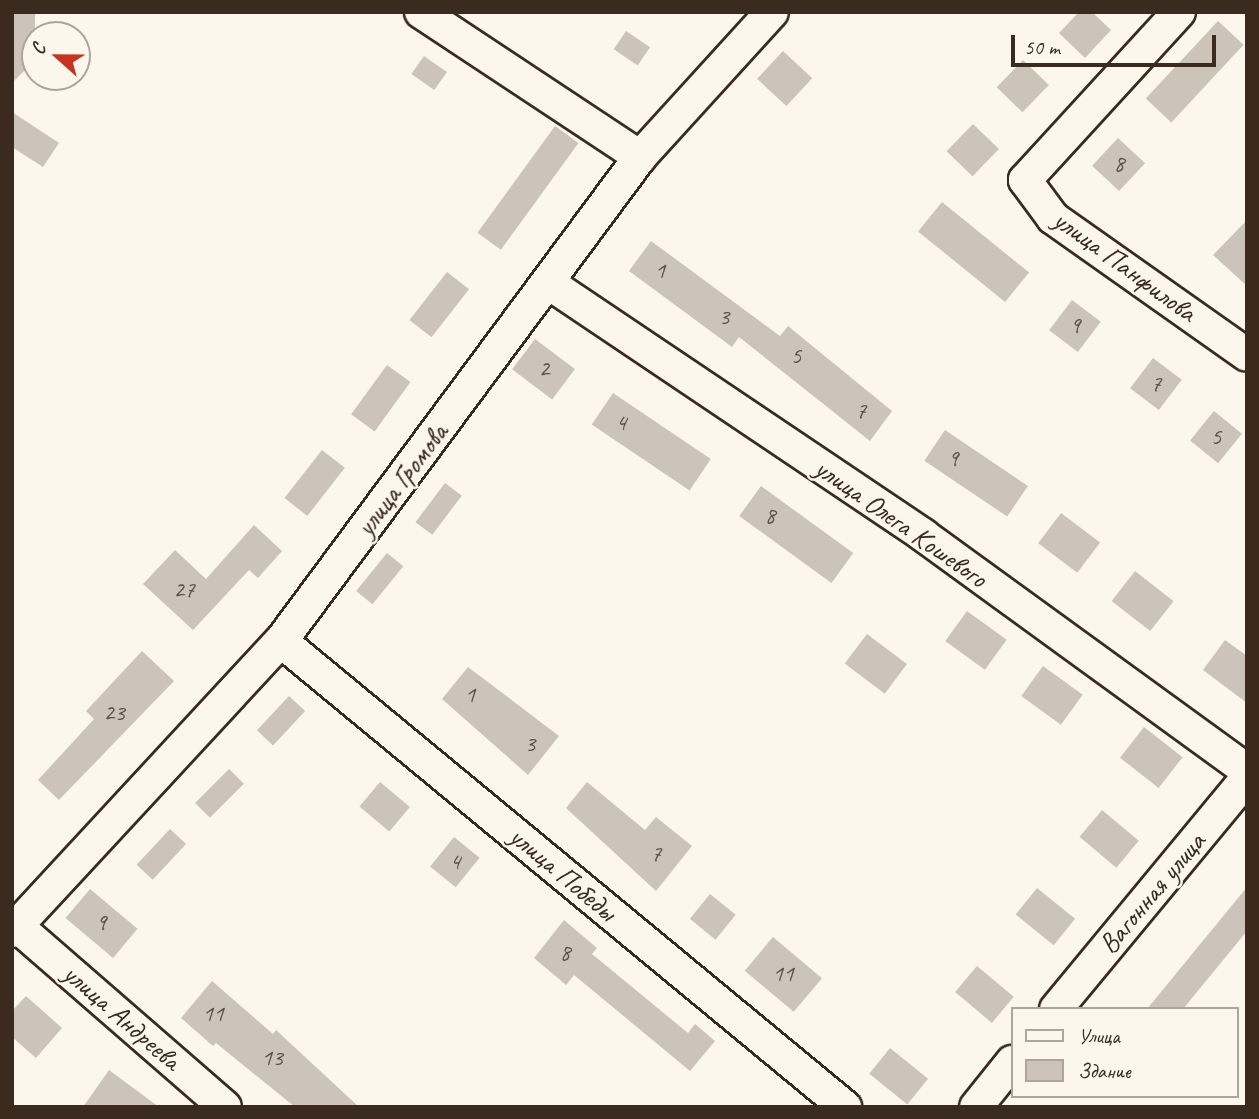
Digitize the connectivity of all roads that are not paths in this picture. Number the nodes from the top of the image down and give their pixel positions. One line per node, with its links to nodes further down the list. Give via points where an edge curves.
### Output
1 (421, 12): 4 (street)
2 (772, 12): 4 (street, улица Громова)
3 (1179, 12): 6 (street, улица Панфилова, via 1025,180 1053,218)
4 (640, 157): 5 (street, улица Громова)
5 (550, 284): 7 (street, улица Громова); 8 (street, улица Олега Кошевого, via 923,535)
6 (1244, 346)
7 (281, 641): 10 (street, улица Громова); 14 (street, улица Победы)
8 (1247, 770)
9 (1247, 778): 11 (street, Вагонная улица)
10 (15, 929): 13 (street, улица Андреева)
11 (1058, 1007)
12 (1010, 1064): 15 (street)
13 (225, 1107)
14 (845, 1107)
15 (976, 1107)

